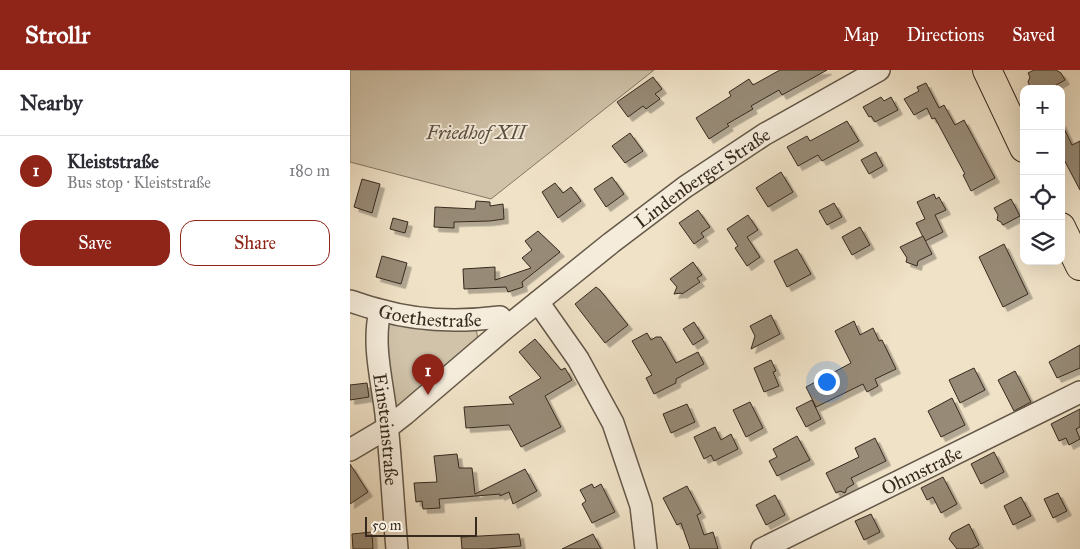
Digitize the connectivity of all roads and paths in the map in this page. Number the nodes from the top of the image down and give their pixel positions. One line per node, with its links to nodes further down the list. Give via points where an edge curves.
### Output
1 (879, 70): 7 (street, Lindenberger Straße, via 765,134 685,187)
2 (987, 70): 3 (main road)
3 (1020, 140)
4 (1065, 235): 5 (main road)
5 (1080, 266)
6 (350, 301): 8 (street, Goethestraße)
7 (538, 302): 9 (street, Lindenberger Straße); 14 (street, via 578,359 614,423 641,506)
8 (380, 311): 9 (street, Goethestraße, via 425,319 500,317); 11 (street, Einsteinstraße, via 376,328)
9 (508, 326): 11 (street, Lindenberger Straße)
10 (1080, 392): 15 (street, Ohmstraße)
11 (386, 428): 12 (street, Lindenberger Straße); 13 (street, Einsteinstraße)
12 (350, 450)
13 (397, 549)
14 (646, 549)
15 (762, 549)

